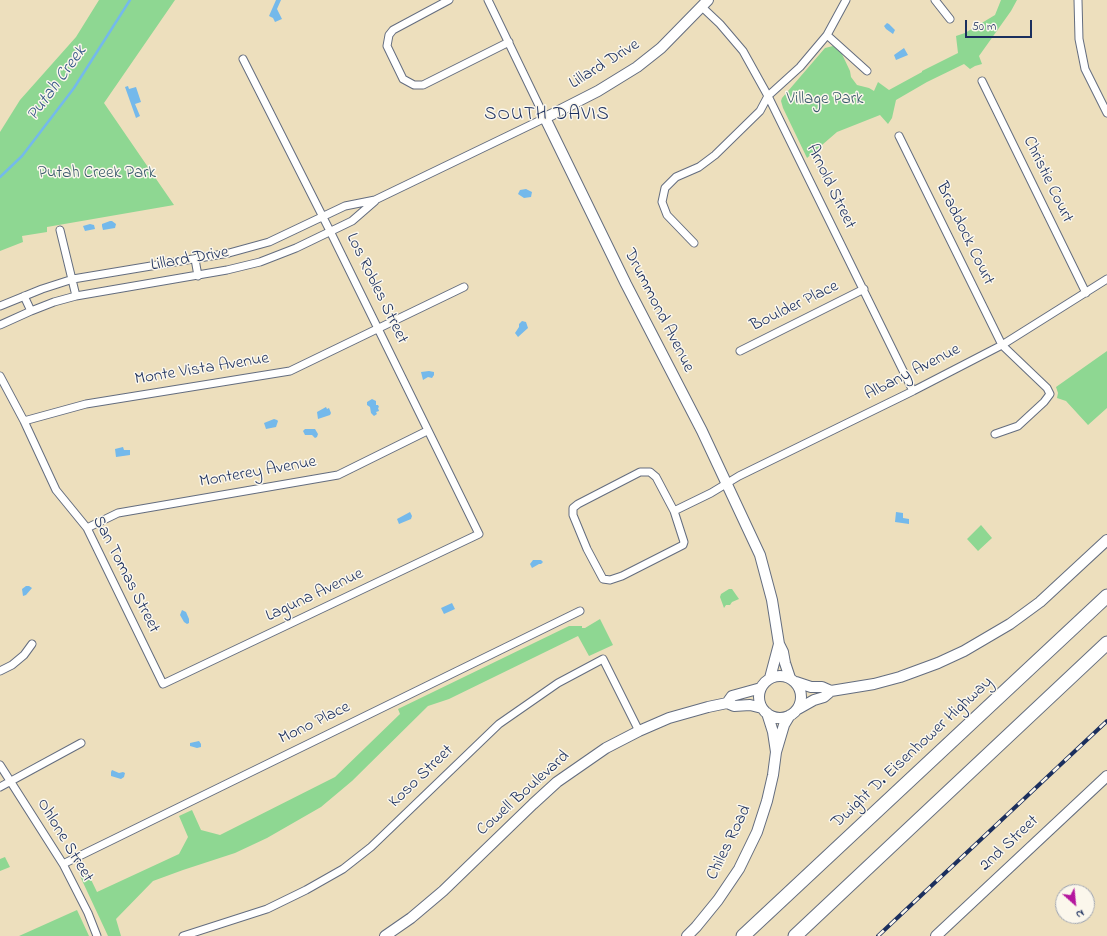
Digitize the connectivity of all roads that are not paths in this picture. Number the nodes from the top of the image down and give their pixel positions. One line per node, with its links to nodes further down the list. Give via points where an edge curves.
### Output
1 (449, 0): 9 (street, via 393,30 389,35 387,46 403,79 414,85 423,85)
2 (488, 0): 9 (street, Drummond Avenue)
3 (846, 0): 8 (street)
4 (935, 0): 7 (street)
5 (1078, 0): 14 (street, via 1078,40 1085,69)
6 (705, 4): 13 (street, Arnold Street, via 743,51); 15 (street, Lillard Drive, via 661,48 637,67)
7 (950, 19)
8 (827, 35): 11 (street); 13 (street, via 800,67)
9 (509, 42): 15 (street, Drummond Avenue)
10 (243, 59): 18 (street, Los Robles Street)
11 (867, 71)
12 (982, 81): 28 (street, Christie Court)
13 (768, 96): 21 (street, via 760,111 715,155 699,167 676,177 664,188 662,202 667,215); 27 (street, Arnold Street)
14 (1107, 113)
15 (545, 118): 17 (street, Lillard Drive); 42 (street, Drummond Avenue)
16 (899, 136): 35 (street, Braddock Court)
17 (375, 200): 18 (street, Lillard Drive, via 345,206); 20 (street, Lillard Drive, via 352,221)
18 (323, 217): 20 (street, Los Robles Street); 22 (street, Lillard Drive, via 269,242)
19 (60, 230): 24 (street)
20 (330, 231): 23 (street, Lillard Drive, via 260,262); 34 (street, Los Robles Street)
21 (694, 243)
22 (195, 259): 23 (street); 24 (street, Lillard Drive)
23 (198, 276): 30 (street, Lillard Drive)
24 (72, 279): 29 (street, Lillard Drive); 30 (street)
25 (1107, 279): 28 (street, Albany Avenue)
26 (464, 287): 34 (street, Monte Vista Avenue)
27 (864, 290): 36 (street, Boulder Place); 38 (street, Arnold Street)
28 (1086, 293): 35 (street, Albany Avenue)
29 (24, 296): 31 (street, Lillard Drive); 32 (street)
30 (76, 296): 32 (street, Lillard Drive)
31 (0, 306)
32 (31, 311): 33 (street, Lillard Drive)
33 (0, 325)
34 (379, 329): 39 (street, Monte Vista Avenue, via 290,371 86,404); 40 (street, Los Robles Street)
35 (1002, 345): 38 (street, Albany Avenue); 41 (street, via 1047,388 1050,394 1018,426)
36 (740, 351)
37 (0, 376): 39 (street, San Tomas Street)
38 (914, 391): 42 (street, Albany Avenue)
39 (24, 421): 44 (street, San Tomas Street, via 56,490)
40 (427, 431): 44 (street, Monterey Avenue, via 338,475 118,513); 45 (street, Los Robles Street)
41 (995, 434)
42 (727, 484): 43 (street, Albany Avenue); 51 (street, Drummond Avenue, via 760,555 772,600)
43 (674, 512): 43 (street, via 656,477 650,472 640,472 573,508 573,515 587,549 602,578 610,580 683,545)
44 (88, 528): 55 (street, San Tomas Street)
45 (479, 534): 55 (street, Laguna Avenue)
46 (1107, 540): 57 (street, via 1040,602 995,634 964,651 900,677)
47 (1107, 596): 73 (highway, Dwight D. Eisenhower Highway)
48 (580, 611): 68 (street, Mono Place)
49 (1107, 643): 74 (highway)
50 (32, 644): 52 (street, via 24,655)
51 (779, 644): 53 (street, Drummond Avenue); 54 (street, Drummond Avenue)
52 (0, 671)
53 (770, 678): 54 (street, via 784,676); 56 (street)
54 (793, 680): 57 (street); 60 (street, via 800,688 801,695 801,702)
55 (163, 684)
56 (761, 688): 58 (street, Cowell Boulevard, via 732,696); 59 (street, via 759,702)
57 (831, 691): 60 (street)
58 (727, 703): 59 (street, Cowell Boulevard, via 734,706 750,705); 61 (street, Cowell Boulevard, via 669,718)
59 (764, 711): 60 (street, via 780,718); 63 (street, via 771,724)
60 (794, 712): 63 (street, via 784,725)
61 (639, 731): 70 (street, Koso Street, via 602,659 558,683 499,724 371,847 343,869 267,909); 71 (street, Cowell Boulevard, via 606,748 557,782 443,891)
62 (81, 743): 66 (street)
63 (776, 752): 72 (street, Chiles Road, via 767,802 757,832 718,900)
64 (0, 765): 66 (street, Ohlone Street)
65 (1107, 776): 75 (street, 2nd Street)
66 (11, 781): 67 (street); 68 (street, Ohlone Street)
67 (0, 787)
68 (63, 864): 69 (street, Ohlone Street)
69 (97, 936)
70 (184, 936)
71 (385, 936)
72 (687, 936)
73 (743, 936)
74 (795, 936)
75 (936, 936)

